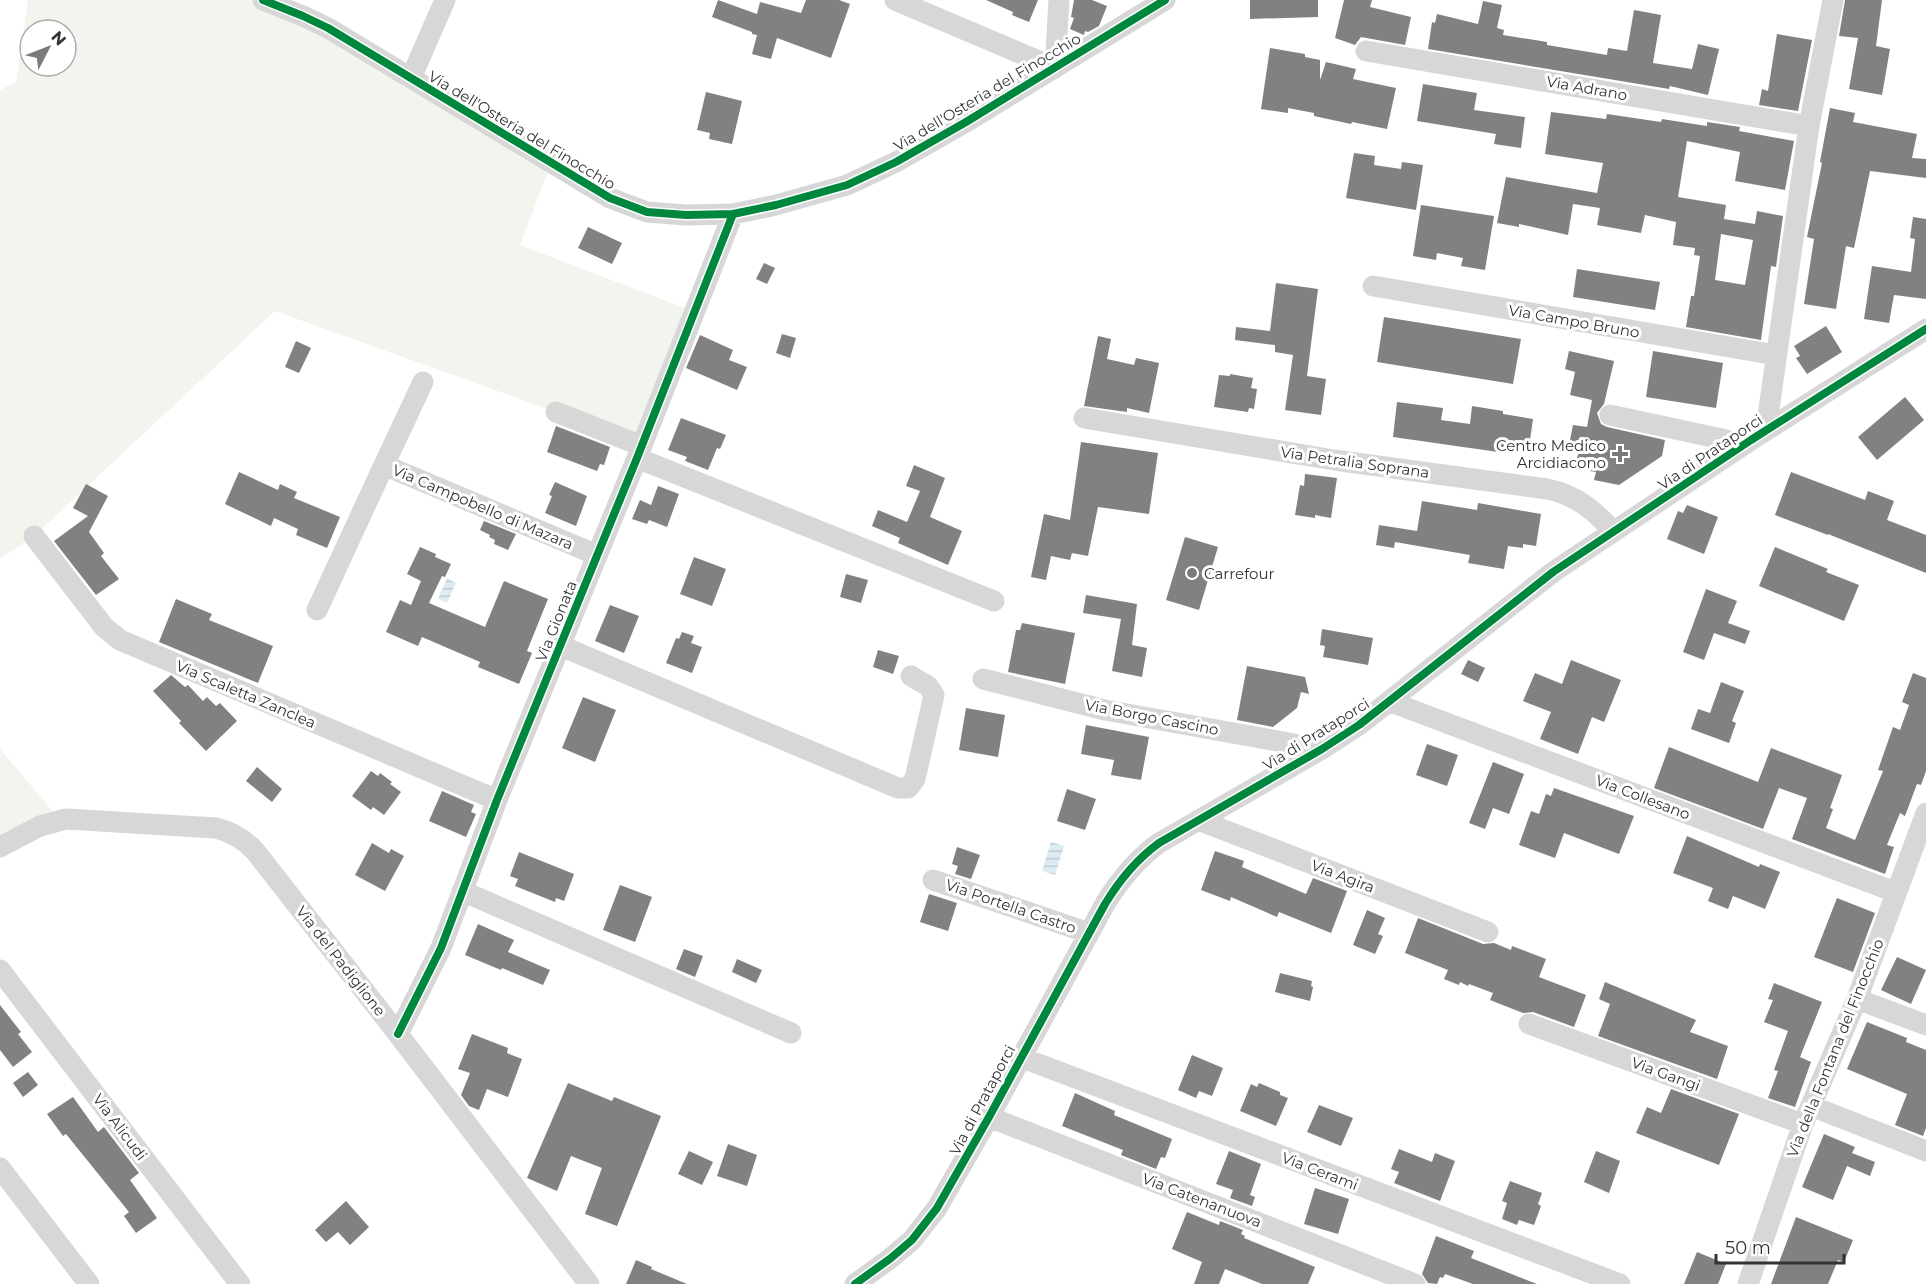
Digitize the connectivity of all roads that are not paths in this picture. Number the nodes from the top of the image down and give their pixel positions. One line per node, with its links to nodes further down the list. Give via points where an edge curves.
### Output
1 (263, 0): 9 (street, Via dell'Osteria del Finocchio, via 328,28)
2 (445, 0): 9 (street)
3 (896, 0): 8 (street)
4 (1059, 0): 8 (street)
5 (1165, 0): 8 (street, Via dell'Osteria del Finocchio)
6 (1833, 0): 10 (street)
7 (1366, 51): 10 (street, Via Adrano)
8 (1055, 68): 11 (street, Via dell'Osteria del Finocchio, via 862,179 819,194)
9 (411, 78): 11 (street, Via dell'Osteria del Finocchio, via 588,186 628,206 666,214)
10 (1809, 126): 14 (street)
11 (733, 214): 21 (street, Via Gionata)
12 (1373, 286): 14 (street, Via Campo Bruno)
13 (1926, 329): 19 (street, Via di Prataporci)
14 (1776, 355): 19 (street)
15 (423, 382): 22 (street)
16 (556, 412): 21 (street)
17 (1610, 415): 20 (street)
18 (1084, 418): 23 (street, Via Petralia Soprana, via 1334,460 1547,489 1583,503)
19 (1766, 430): 20 (street, Via di Prataporci)
20 (1745, 444): 23 (street, Via di Prataporci)
21 (640, 452): 25 (street, Via Gionata); 26 (street)
22 (384, 465): 25 (street, Via Campobello di Mazara); 27 (street, Via Campobello di Mazara)
23 (1613, 531): 31 (street, Via di Prataporci, via 1535,585)
24 (34, 536): 33 (street, Via Scaletta Zanclea, via 108,632 120,640)
25 (597, 555): 28 (street, Via Gionata)
26 (994, 601)
27 (317, 610)
28 (561, 646): 29 (street, via 898,788 908,788 915,779 934,695 928,686); 33 (street, Via Gionata)
29 (911, 676)
30 (982, 679): 32 (street, Via Borgo Cascino, via 1105,710)
31 (1391, 702): 32 (street, Via di Prataporci); 39 (street, Via Collesano)
32 (1322, 749): 35 (street, Via di Prataporci)
33 (497, 800): 38 (street, Via Gionata)
34 (1926, 813): 39 (street, Via della Fontana del Finocchio)
35 (1198, 820): 40 (street, Via Agira); 41 (street, Via di Prataporci, via 1159,843 1134,866 1110,895)
36 (0, 847): 47 (street, Via del Padiglione, via 46,824 73,819 230,832 255,851)
37 (933, 880): 41 (street, Via Portella Castro)
38 (462, 891): 46 (street); 47 (street, Via Gionata, via 441,948)
39 (1895, 892): 43 (street, Via della Fontana del Finocchio)
40 (1488, 932)
41 (1089, 933): 48 (street, Via di Prataporci)
42 (0, 970): 54 (street, Via Alicudi)
43 (1857, 999): 45 (street); 49 (street, Via della Fontana del Finocchio)
44 (1529, 1024): 49 (street, Via Gangi)
45 (1926, 1025)
46 (791, 1033)
47 (398, 1034): 55 (street, Via del Padiglione)
48 (1020, 1057): 50 (street, Via di Prataporci); 58 (street, Via Cerami)
49 (1807, 1115): 51 (street, Via Gangi); 59 (street, Via della Fontana del Finocchio)
50 (989, 1117): 56 (street, Via di Prataporci, via 917,1234); 57 (street, Via Catenanuova)
51 (1926, 1151)
52 (0, 1168): 53 (street)
53 (89, 1284)
54 (240, 1284)
55 (589, 1284)
56 (855, 1284)
57 (1415, 1284)
58 (1620, 1284)
59 (1748, 1284)

